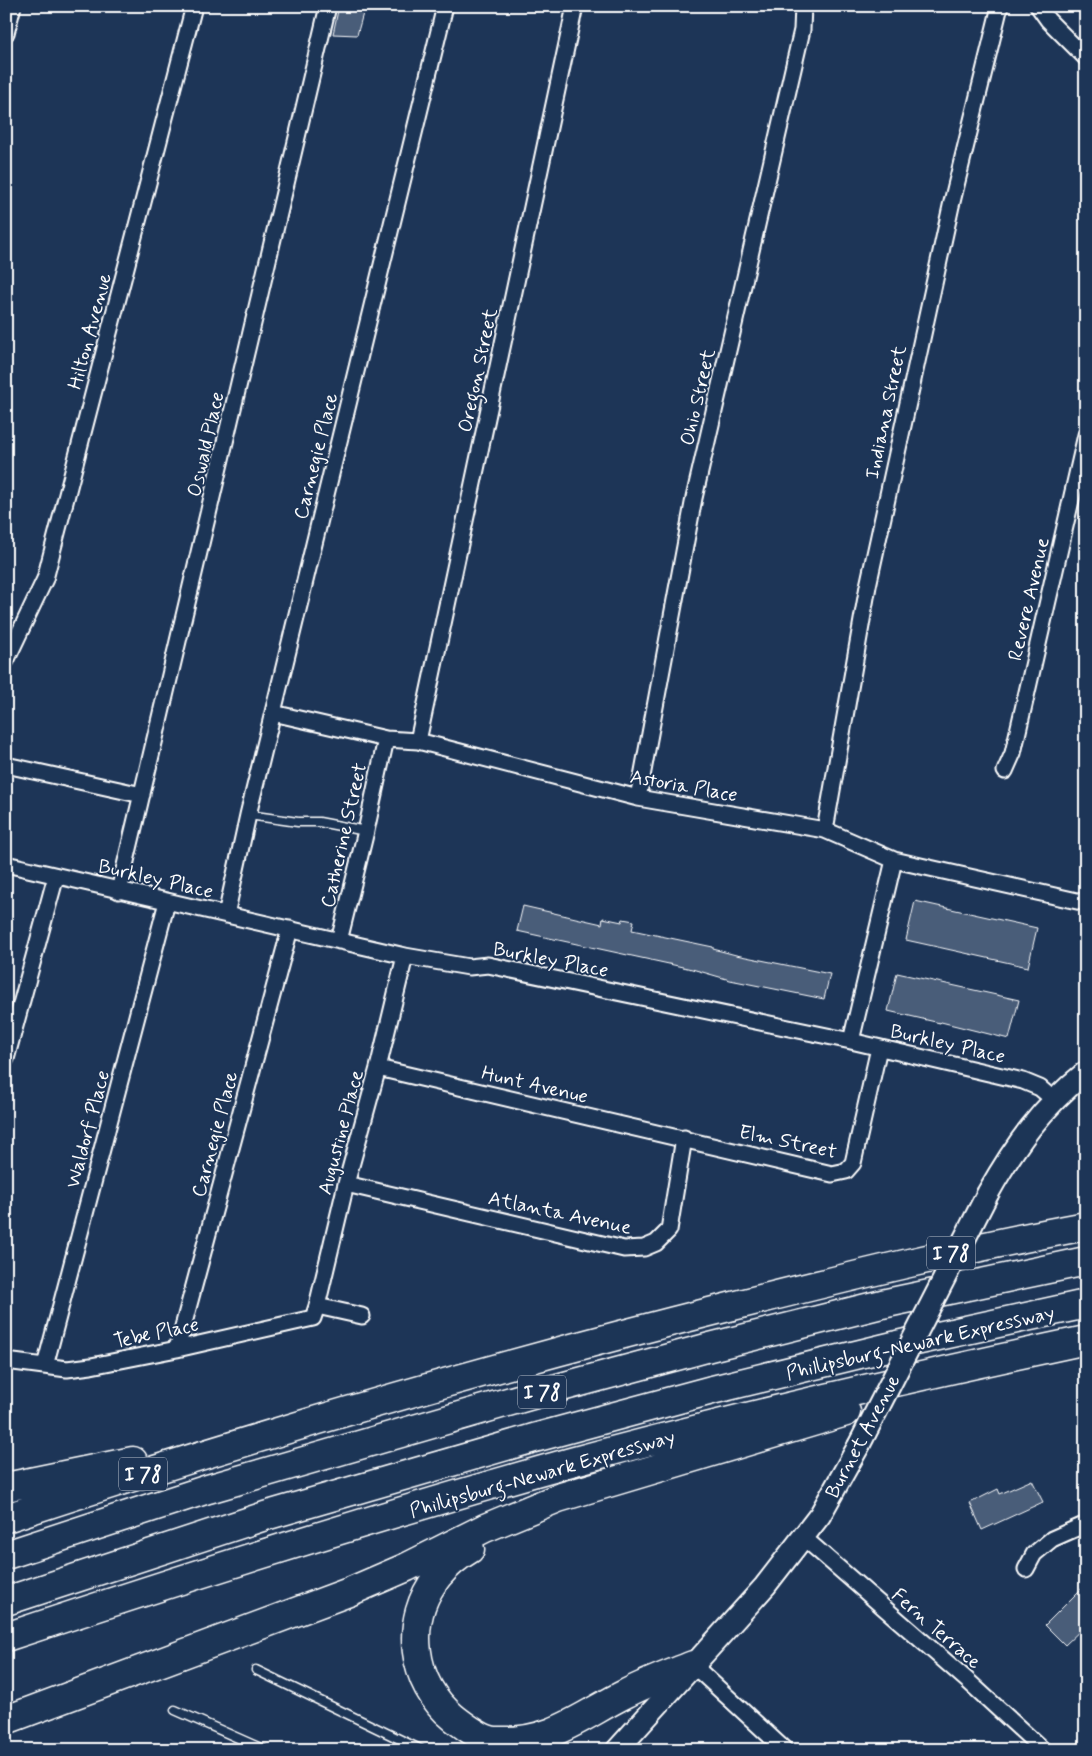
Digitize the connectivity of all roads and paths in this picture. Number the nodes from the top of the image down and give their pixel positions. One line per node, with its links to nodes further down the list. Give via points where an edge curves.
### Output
1 (13, 6): 9 (street)
2 (194, 6): 12 (street, Hilton Avenue, via 45,579)
3 (328, 6): 18 (street, Oswald Place)
4 (444, 6): 13 (street, Carnegie Place)
5 (575, 6): 15 (street, Oregon Street)
6 (803, 6): 19 (street, Ohio Street, via 802,30 694,498)
7 (1000, 6): 21 (street, Indiana Street, via 951,206 868,586)
8 (1038, 6): 10 (street)
9 (6, 33)
10 (1086, 58)
11 (1086, 435): 17 (street, Revere Avenue, via 1013,753)
12 (6, 661)
13 (273, 713): 14 (street, Astoria Place); 20 (street, Carnegie Place)
14 (386, 739): 15 (street, Astoria Place); 22 (street, Catherine Street)
15 (418, 741): 19 (street, Astoria Place)
16 (6, 765): 18 (street)
17 (1006, 771)
18 (142, 795): 26 (street, Oswald Place)
19 (638, 798): 21 (street, Astoria Place)
20 (248, 815): 22 (lane, via 319,822); 29 (street, Carnegie Place)
21 (825, 830): 23 (street, Astoria Place)
22 (366, 831): 31 (street, Catherine Street)
23 (894, 860): 28 (street, Astoria Place); 33 (street)
24 (6, 864): 25 (street, Burkley Place)
25 (56, 876): 26 (street, Burkley Place); 35 (street)
26 (119, 891): 27 (street, Burkley Place)
27 (167, 902): 29 (street, Burkley Place); 50 (street, Waldorf Place)
28 (1086, 903)
29 (226, 915): 30 (street, Burkley Place)
30 (290, 930): 31 (street, Burkley Place); 47 (street, Carnegie Place)
31 (339, 940): 32 (street, Burkley Place)
32 (405, 956): 33 (street, Burkley Place, via 469,967 488,965); 36 (street, Augustine Place)
33 (852, 1041): 34 (street, Burkley Place)
34 (880, 1048): 38 (street, Burkley Place, via 1023,1081 1040,1088); 39 (street, Elm Street, via 853,1163 846,1171 832,1174)
35 (6, 1059)
36 (378, 1068): 39 (street, Hunt Avenue); 40 (street, Augustine Place)
37 (1086, 1072): 38 (street, Burnet Avenue)
38 (1054, 1100): 56 (street, Burnet Avenue, bridge, via 1012,1152 988,1193 858,1447 820,1515)
39 (684, 1138): 40 (street, Atlanta Avenue, via 669,1230 656,1243 644,1248 624,1249)
40 (346, 1184): 44 (street, Augustine Place)
41 (1086, 1226): 51 (highway, I 78, via 968,1249 707,1312 534,1358)
42 (1086, 1261): 57 (highway, I 78, via 873,1306 539,1393 261,1473)
43 (1086, 1304): 59 (highway, Phillipsburg-Newark Expressway / I 78, via 896,1345 543,1435 265,1516)
44 (315, 1312): 45 (street); 47 (street, Tebe Place)
45 (362, 1316)
46 (1086, 1340): 48 (highway, Phillipsburg-Newark Expressway)
47 (177, 1349): 50 (street, Tebe Place, via 91,1366 67,1369)
48 (998, 1359): 53 (highway, via 867,1406 576,1493); 60 (highway, Phillipsburg-Newark Expressway, via 739,1419 570,1463 320,1536)
49 (6, 1361): 50 (street, Tebe Place)
50 (46, 1366)
51 (280, 1432): 52 (highway); 54 (highway, I 78)
52 (6, 1487)
53 (514, 1516): 64 (highway, via 341,1595); 65 (highway, via 439,1575 428,1592 417,1624 417,1658 430,1692 450,1714)
54 (6, 1518)
55 (1086, 1524): 58 (street, via 1052,1539 1034,1554)
56 (803, 1537): 61 (street, Burnet Avenue, via 765,1586); 70 (street, Fern Terrace)
57 (6, 1556)
58 (1026, 1569)
59 (6, 1602)
60 (6, 1638)
61 (694, 1665): 65 (highway, via 627,1692 580,1720 547,1734); 68 (street, Burnet Avenue); 69 (street)
62 (256, 1670): 67 (lane)
63 (175, 1710): 66 (lane)
64 (6, 1720)
65 (496, 1745)
66 (265, 1750)
67 (422, 1750)
68 (617, 1750)
69 (785, 1750)
70 (1043, 1750)

